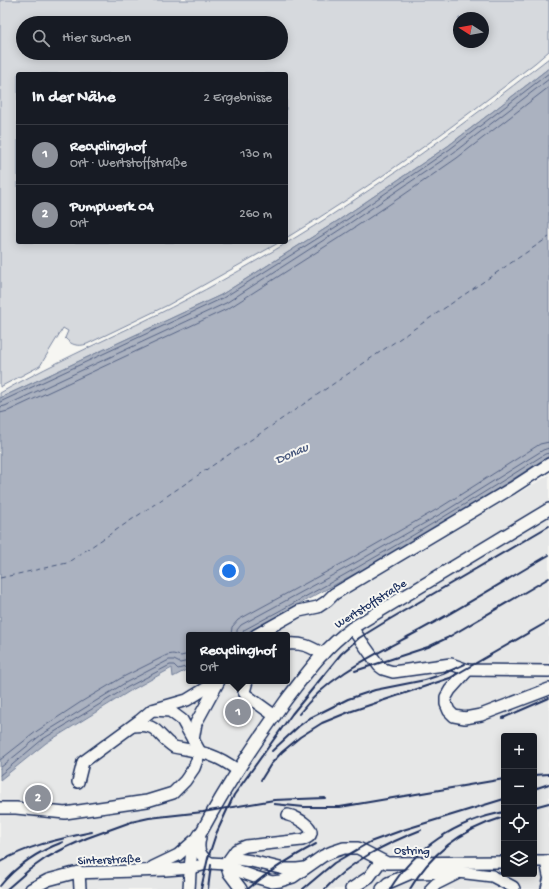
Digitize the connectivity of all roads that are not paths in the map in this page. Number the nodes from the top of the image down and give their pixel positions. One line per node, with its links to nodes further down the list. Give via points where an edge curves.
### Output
1 (549, 464): 4 (street, via 334,594 318,607 299,612)
2 (549, 509): 3 (street, Wertstoffstraße)
3 (352, 628): 6 (street, Wertstoffstraße); 7 (street, via 383,669 393,672 451,664)
4 (262, 632)
5 (290, 644): 6 (street, via 311,647)
6 (322, 654): 14 (street, Wertstoffstraße)
7 (468, 670): 8 (street); 12 (street, via 446,697 446,704 454,716 465,718 481,715)
8 (549, 671)
9 (214, 684): 13 (street, via 187,700)
10 (217, 684): 16 (street, via 196,723)
11 (246, 684): 14 (street, via 244,692 246,695)
12 (549, 690)
13 (152, 710): 15 (street); 16 (street, via 170,711 182,720)
14 (275, 716): 18 (street, Wertstoffstraße)
15 (133, 726): 17 (street, via 154,727 174,747); 19 (street, via 83,762)
16 (193, 740): 17 (street)
17 (200, 752): 18 (street, via 216,756); 20 (street, via 194,768 173,793 147,801 65,813)
18 (237, 770): 22 (street, Wertstoffstraße)
19 (78, 782)
20 (0, 808)
21 (288, 815): 27 (street, via 302,820 308,826 310,835 307,838 241,847 231,855)
22 (198, 835): 26 (street, via 201,855); 28 (street, Wertstoffstraße, via 191,854); 30 (street, via 171,859)
23 (381, 861): 25 (street, Ostring, via 409,864); 29 (street, Ostring, via 358,848 344,848); 39 (street, via 370,877)
24 (547, 861): 33 (street)
25 (501, 862)
26 (210, 863): 27 (street, Ostring); 28 (street, Ostring)
27 (226, 864): 29 (street, Ostring, via 232,860 242,859 284,869); 29 (street, Ostring, via 272,882 287,879); 38 (street, via 229,873)
28 (191, 868): 30 (street, Sinterstraße); 37 (street, Wertstoffstraße)
29 (305, 868)
30 (145, 871): 31 (street, Sinterstraße)
31 (79, 872): 35 (street, Sinterstraße, via 62,875); 36 (street)
32 (458, 872): 40 (street, via 411,873 388,883); 41 (street); 42 (street, via 492,876)
33 (549, 876)
34 (549, 881): 43 (street)
35 (31, 889)
36 (80, 889)
37 (189, 889)
38 (241, 889)
39 (352, 889)
40 (382, 889)
41 (431, 889)
42 (514, 889)
43 (547, 889)

